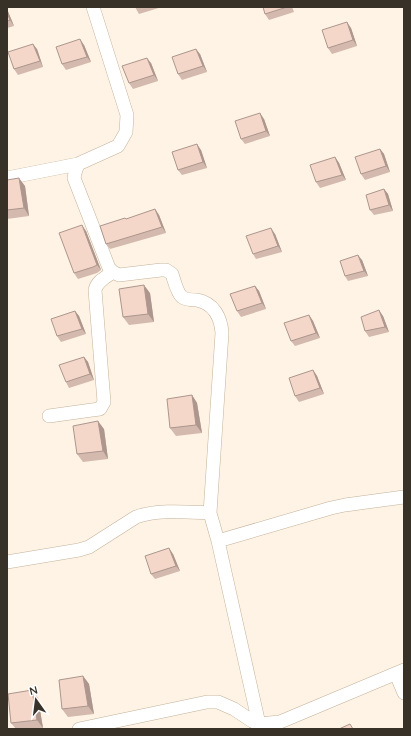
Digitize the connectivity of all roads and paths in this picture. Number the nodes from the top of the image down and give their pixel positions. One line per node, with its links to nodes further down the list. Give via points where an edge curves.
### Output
1 (93, 7): 2 (street, via 127,115 126,132 118,146)
2 (78, 164): 3 (street); 4 (street, via 74,178 109,268)
3 (7, 178)
4 (113, 272): 5 (street, via 98,283 95,290 104,402 100,409); 7 (street, via 119,275 166,270 172,274 181,297 201,301 212,307 221,324)
5 (49, 416)
6 (404, 496): 8 (street, via 331,508)
7 (210, 513): 8 (street); 9 (street, via 143,514 89,547)
8 (218, 541): 12 (street)
9 (7, 562)
10 (400, 672): 11 (street); 12 (street, via 280,722)
11 (404, 693)
12 (259, 724): 13 (street, via 218,702 206,702)
13 (79, 729)

